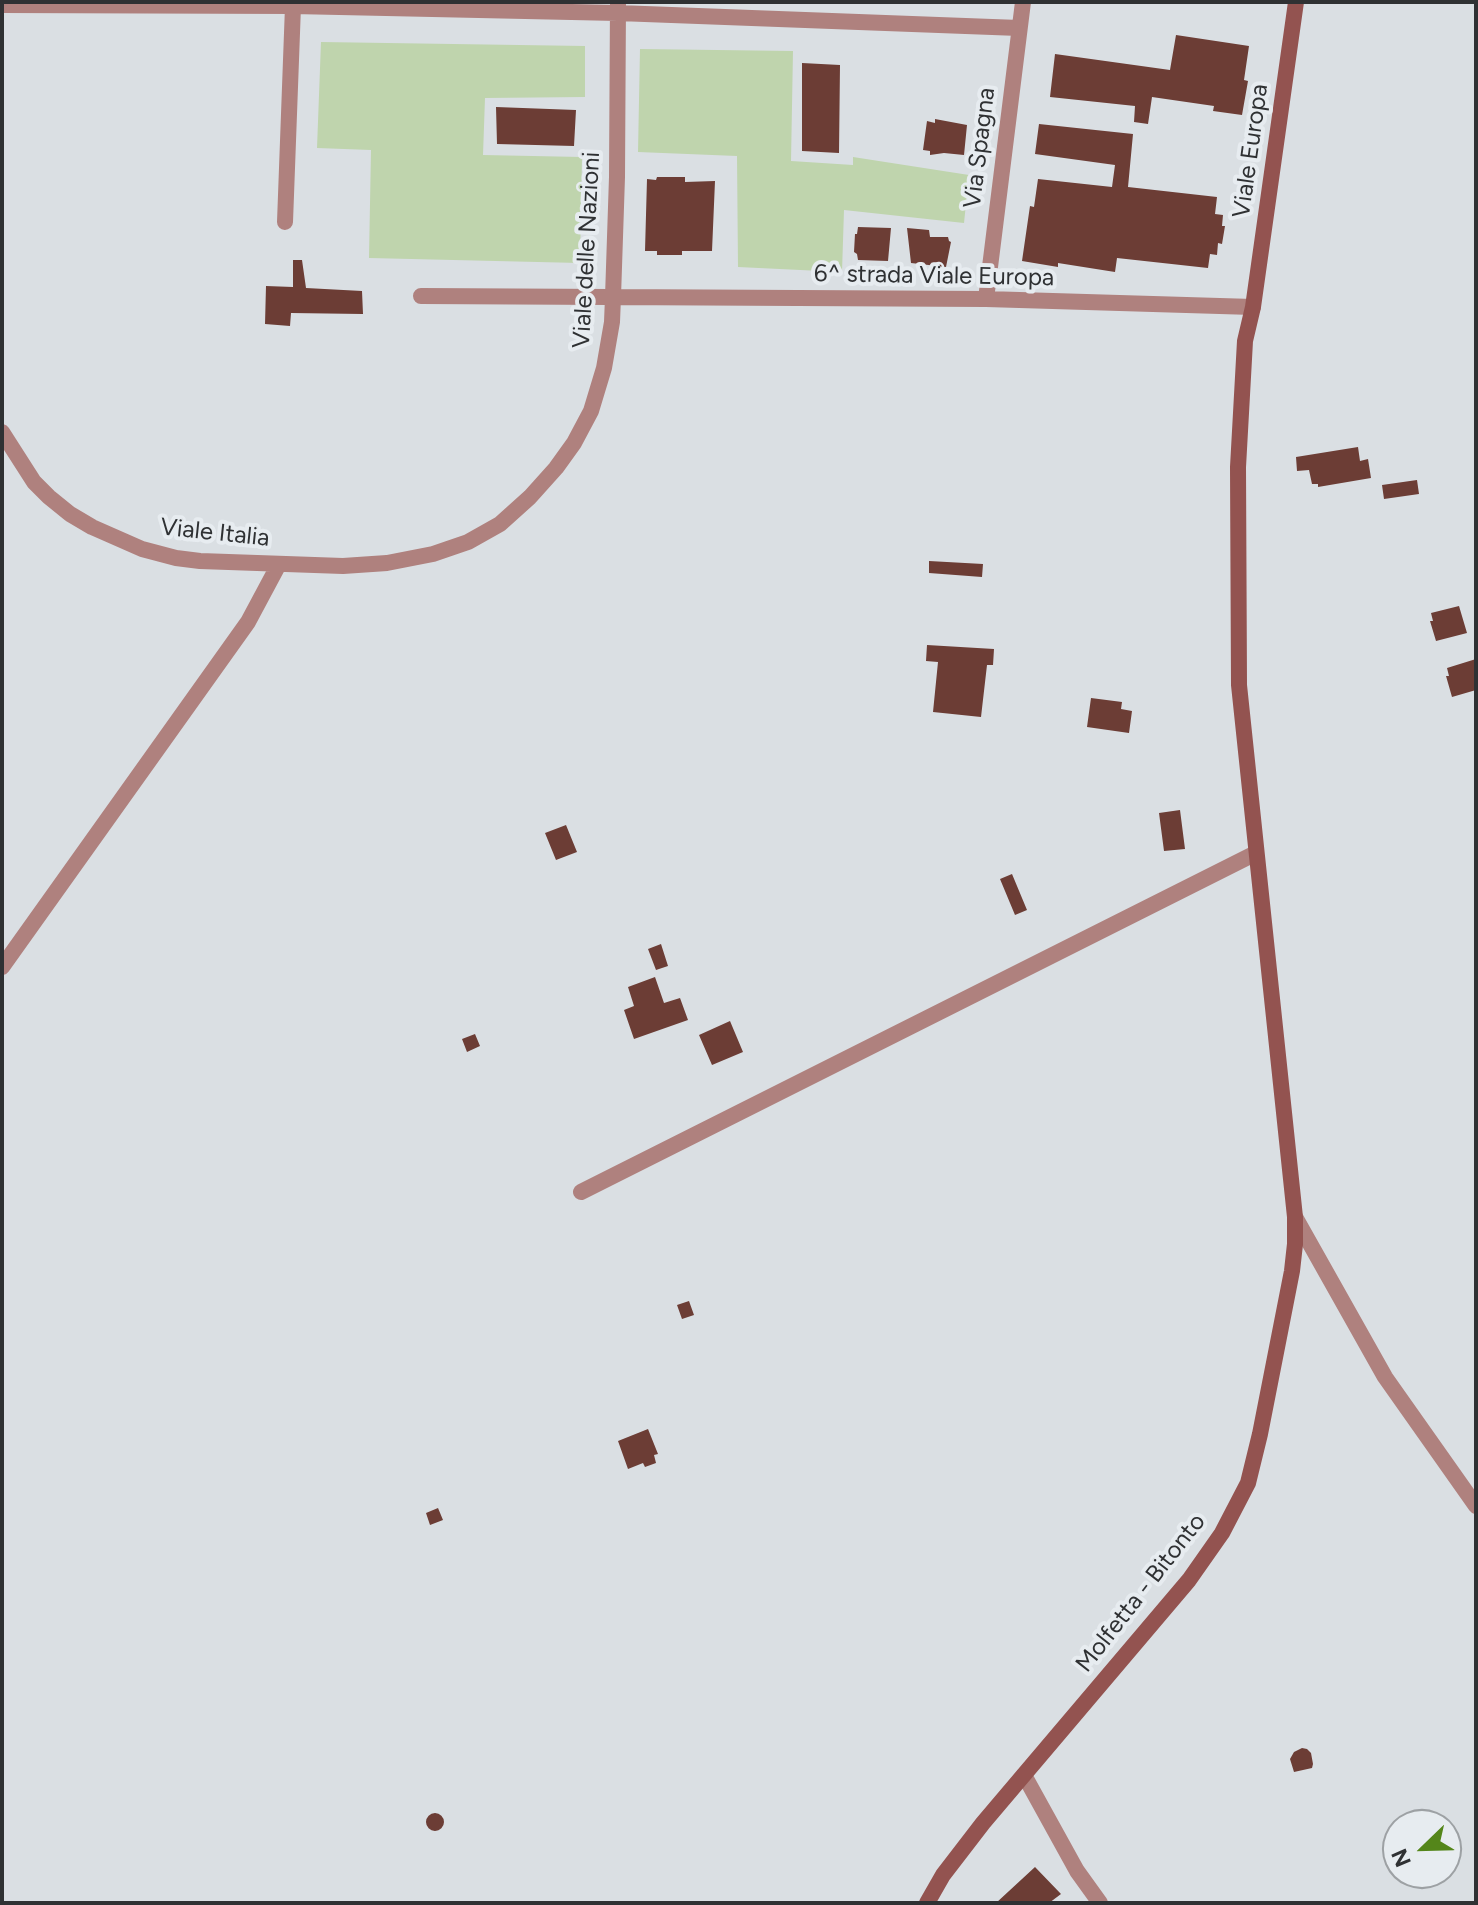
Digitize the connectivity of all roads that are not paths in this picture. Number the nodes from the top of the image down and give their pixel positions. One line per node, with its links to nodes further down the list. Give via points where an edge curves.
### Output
1 (1023, 2): 6 (street, Via Spagna)
2 (1296, 2): 11 (street, Viale Europa)
3 (2, 5): 4 (street)
4 (293, 6): 5 (street); 7 (street)
5 (618, 8): 6 (street); 9 (street, Viale delle Nazioni)
6 (1019, 28): 10 (street, Via Spagna)
7 (285, 222)
8 (421, 296): 9 (street, 6^ strada Viale Europa)
9 (613, 297): 10 (street, 6^ strada Viale Europa); 13 (street, Viale delle Nazioni, via 604,368 591,411 556,468 500,524 468,542 387,563)
10 (986, 299): 11 (street, 6^ strada Viale Europa)
11 (1253, 307): 14 (street, Viale Europa, via 1240,398 1238,635)
12 (2, 432): 13 (street, Viale Italia, via 49,497 92,527 176,558)
13 (279, 564): 15 (street, via 248,622)
14 (1256, 853): 16 (street); 17 (street, Molfetta - Bitonto)
15 (2, 967)
16 (581, 1192)
17 (1295, 1217): 18 (street, via 1385,1377); 19 (street, Molfetta - Bitonto, via 1292,1271 1248,1483 1189,1580)
18 (1476, 1506)
19 (1024, 1775): 20 (street, Molfetta - Bitonto, via 943,1875); 21 (street)
20 (927, 1903)
21 (1100, 1903)

